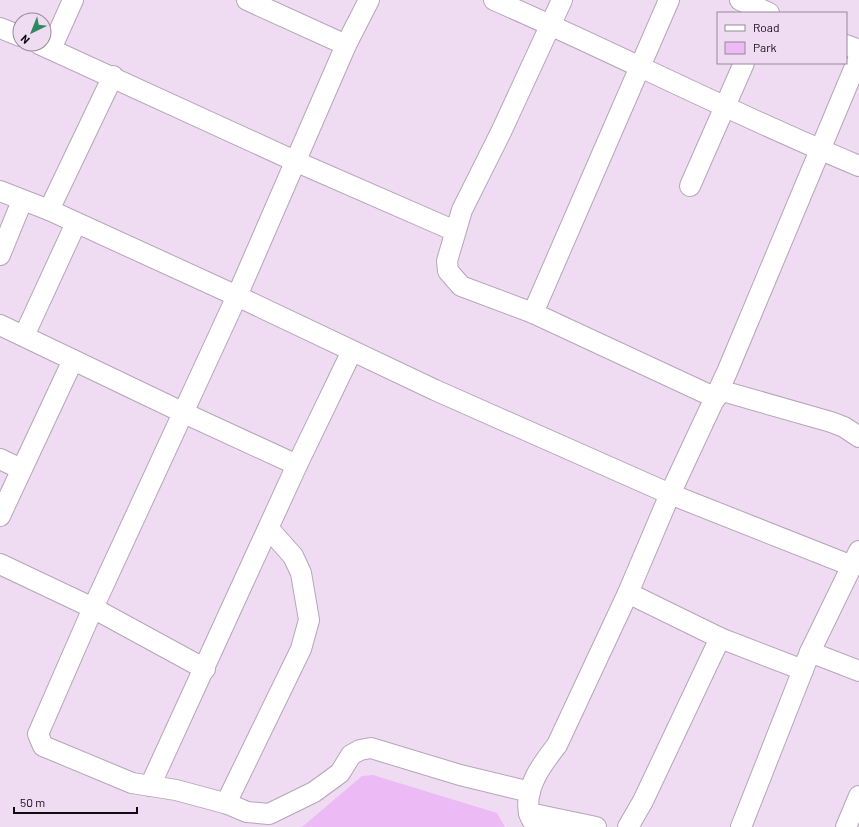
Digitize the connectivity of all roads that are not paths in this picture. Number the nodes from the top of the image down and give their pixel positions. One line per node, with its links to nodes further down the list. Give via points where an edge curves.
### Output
1 (73, 0): 12 (street)
2 (247, 0): 14 (street)
3 (369, 0): 14 (street)
4 (494, 0): 9 (street)
5 (562, 0): 9 (street)
6 (669, 0): 19 (street)
7 (740, 0): 8 (street)
8 (768, 9)
9 (552, 25): 19 (street); 30 (street, via 462,210)
10 (0, 28): 11 (street)
11 (12, 33)
12 (52, 34)
13 (847, 44): 16 (street)
14 (346, 45): 23 (street)
15 (52, 49): 20 (street)
16 (859, 50)
17 (859, 57): 22 (street)
18 (744, 64): 21 (street)
19 (639, 68): 21 (street); 33 (street)
20 (113, 76): 23 (street); 28 (street)
21 (726, 106): 22 (street); 25 (street)
22 (821, 150): 24 (street); 38 (street)
23 (297, 162): 30 (street); 32 (street)
24 (859, 166)
25 (690, 186)
26 (0, 191): 27 (street)
27 (22, 200): 28 (street); 31 (street)
28 (49, 210): 29 (street)
29 (76, 223): 32 (street); 35 (street)
30 (455, 231): 33 (street, via 447,261 448,271 461,286)
31 (0, 255)
32 (237, 296): 36 (street); 39 (street)
33 (533, 313): 38 (street)
34 (0, 325): 35 (street)
35 (24, 336): 37 (street)
36 (352, 351): 42 (street); 44 (street)
37 (73, 360): 39 (street); 43 (street)
38 (717, 394): 40 (street, via 831,422); 44 (street)
39 (184, 414): 42 (street); 50 (street)
40 (859, 437)
41 (0, 459): 43 (street)
42 (298, 465): 46 (street)
43 (21, 469): 45 (street)
44 (670, 494): 47 (street); 49 (street)
45 (0, 516)
46 (268, 529): 53 (street); 59 (street, via 292,556 300,573 309,620 300,649)
47 (856, 559): 52 (street)
48 (0, 564): 50 (street)
49 (628, 593): 51 (street); 57 (street, via 557,745 541,765)
50 (93, 608): 53 (street); 56 (street, via 38,734 43,746 132,784)
51 (720, 638): 54 (street); 62 (street, via 643,801)
52 (810, 652): 54 (street); 55 (street)
53 (205, 670): 56 (street)
54 (802, 670): 63 (street)
55 (859, 671)
56 (150, 786): 59 (street)
57 (530, 792): 59 (street, via 460,775 371,748 360,750 351,756 340,773 314,792 269,814 247,812); 60 (street)
58 (859, 796): 64 (street)
59 (228, 804)
60 (533, 820): 61 (street)
61 (596, 827)
62 (628, 827)
63 (741, 827)
64 (846, 827)

